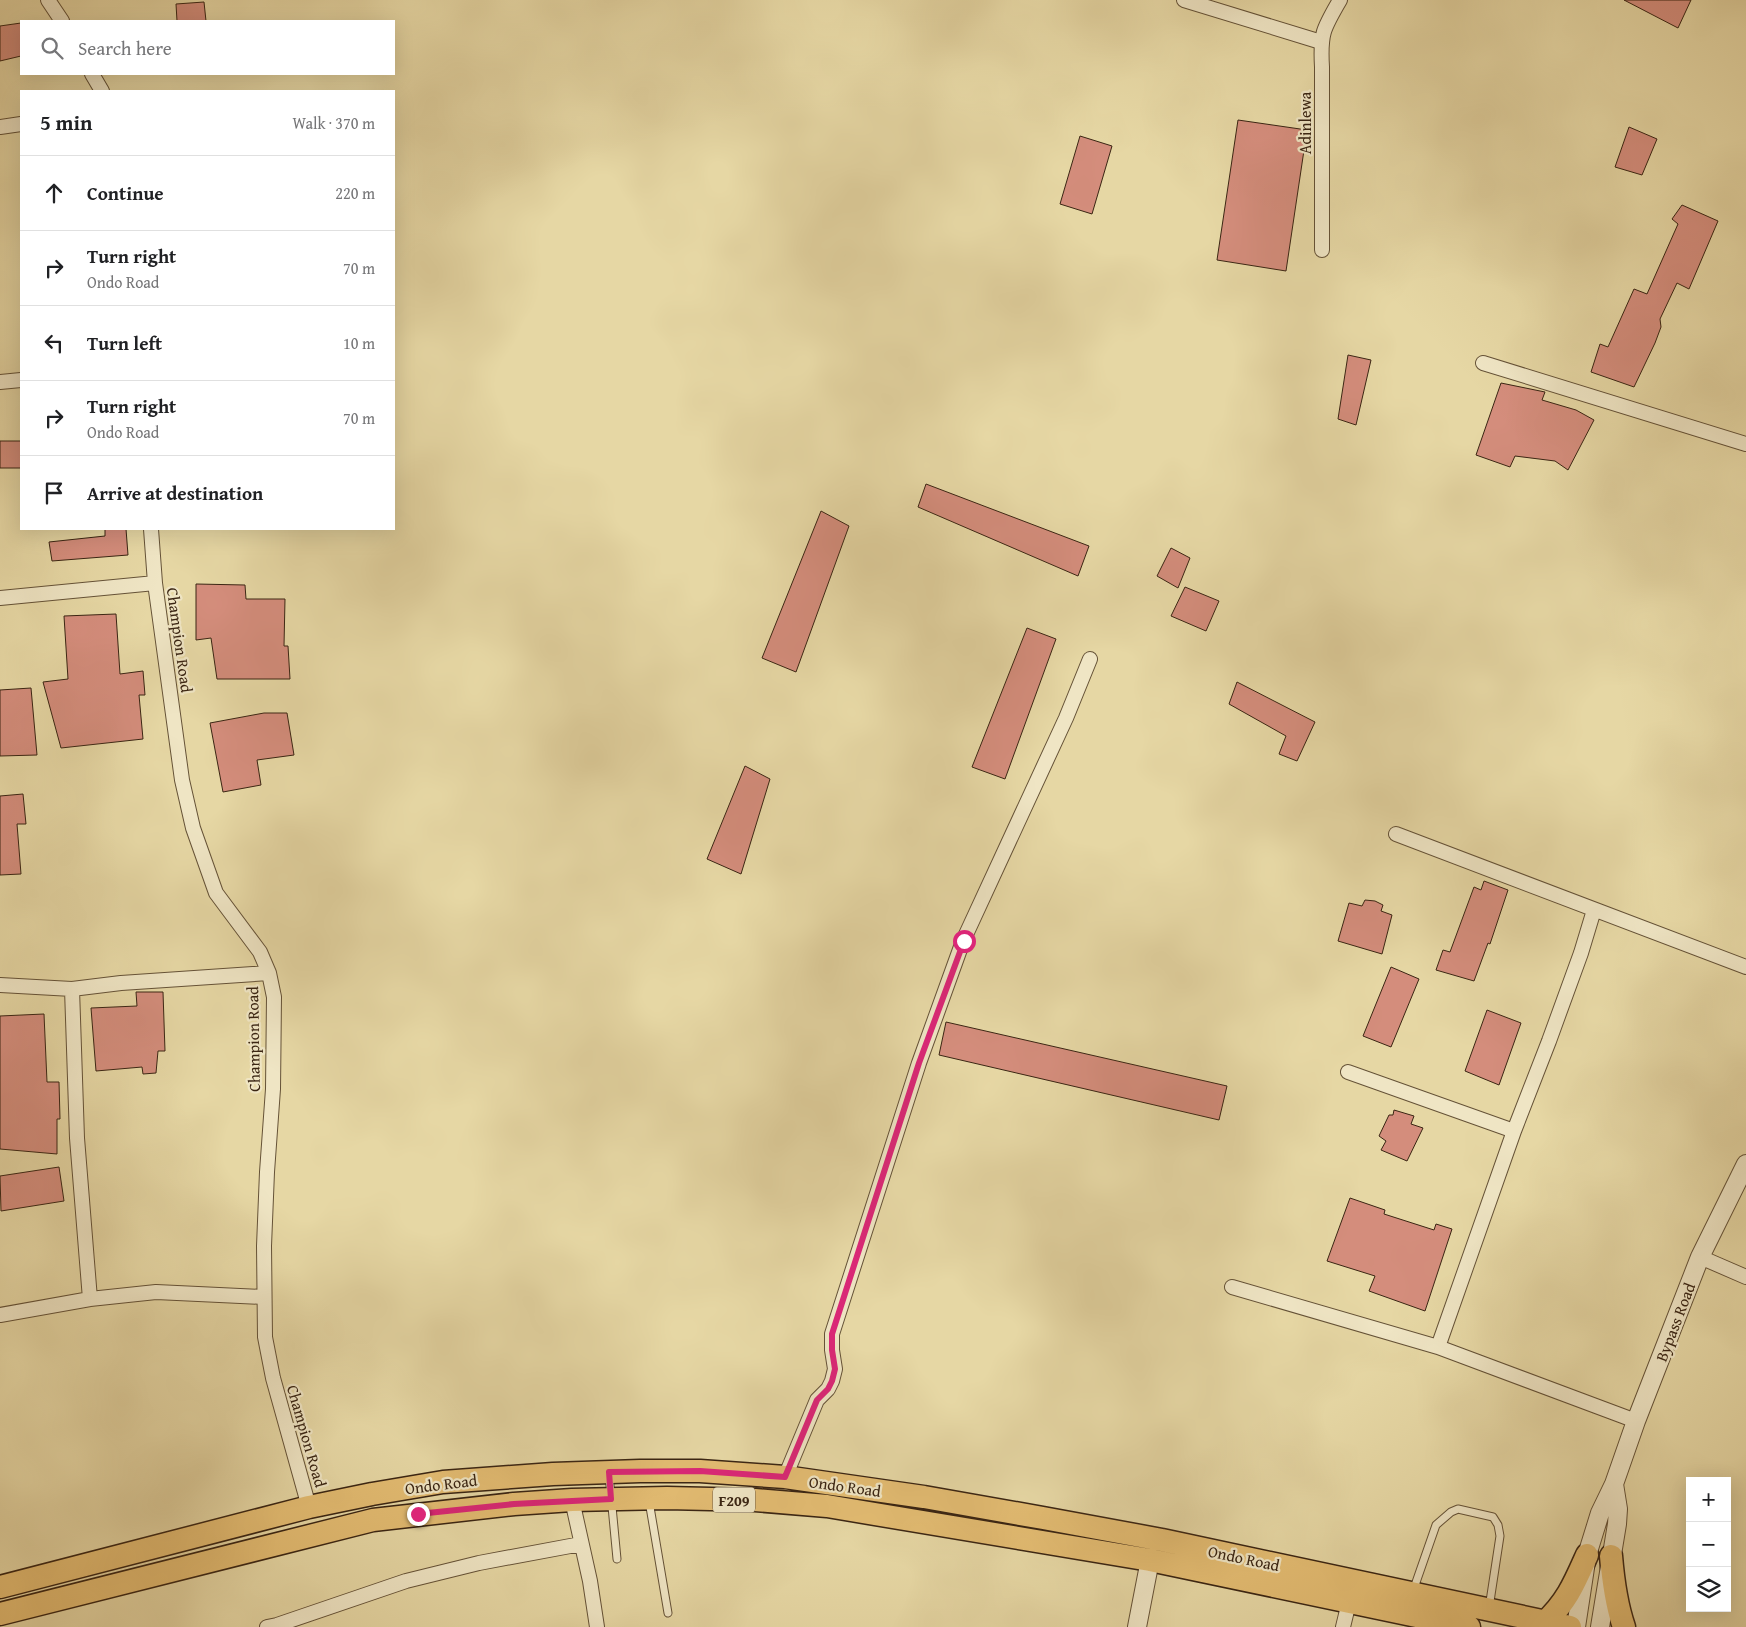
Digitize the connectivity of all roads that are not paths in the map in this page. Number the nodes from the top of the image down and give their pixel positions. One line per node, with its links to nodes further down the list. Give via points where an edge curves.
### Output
1 (48, 0): 4 (street)
2 (1184, 0): 5 (street)
3 (1340, 0): 5 (street, Adinlewa, via 1326,24)
4 (61, 20)
5 (1321, 42): 10 (street, Adinlewa)
6 (93, 75): 7 (street)
7 (101, 90)
8 (20, 124): 9 (street)
9 (0, 126)
10 (1322, 250)
11 (1483, 363): 14 (street)
12 (20, 380): 13 (street)
13 (0, 382)
14 (1746, 444)
15 (151, 530): 16 (street, Champion Road)
16 (155, 583): 17 (street); 22 (street, Champion Road, via 182,780 193,828 216,893 260,952)
17 (0, 598)
18 (1090, 659): 37 (street, via 960,951 919,1063 832,1334 835,1369 832,1381 817,1400)
19 (1396, 834): 20 (street)
20 (1594, 910): 21 (street); 26 (street)
21 (1746, 967)
22 (269, 974): 24 (street); 31 (street, Champion Road, via 274,997 273,1089)
23 (0, 985): 24 (street)
24 (72, 989): 32 (street, via 76,1138)
25 (1348, 1072): 26 (street)
26 (1514, 1130): 34 (street)
27 (1746, 1164): 28 (street, Bypass Road)
28 (1700, 1257): 29 (street); 35 (street, Bypass Road)
29 (1746, 1277)
30 (1232, 1287): 34 (street)
31 (264, 1296): 32 (street, via 156,1292); 42 (street, Champion Road, via 265,1337 273,1378)
32 (90, 1299): 33 (street)
33 (0, 1315)
34 (1438, 1347): 35 (street)
35 (1636, 1421): 38 (street, Bypass Road)
36 (609, 1472): 37 (main road, Ondo Road / F209, via 700,1471); 40 (lane); 42 (main road, Ondo Road / F209, via 443,1482)
37 (785, 1477): 43 (main road, Ondo Road / F209)
38 (1614, 1484): 46 (street, Bypass Road, via 1600,1513); 47 (street, via 1618,1509)
39 (649, 1498): 40 (main road, Ondo Road / F209); 44 (main road, Ondo Road / F209, via 755,1500 827,1506); 54 (lane)
40 (611, 1499): 41 (main road, Ondo Road / F209); 48 (lane)
41 (572, 1500): 45 (street); 55 (main road, Ondo Road / F209, via 373,1520)
42 (309, 1507): 50 (main road, Ondo Road / F209)
43 (1043, 1518): 44 (main road); 51 (main road, Ondo Road / F209)
44 (1039, 1542): 49 (main road, Ondo Road / F209)
45 (581, 1544): 57 (street, via 479,1563 406,1581); 58 (street)
46 (1587, 1555): 56 (main road, via 1568,1596); 63 (street, Bypass Road)
47 (1611, 1556): 64 (street); 65 (main road, via 1613,1582)
48 (617, 1559)
49 (1150, 1560): 52 (main road, Ondo Road / F209); 59 (street)
50 (0, 1587)
51 (1412, 1594): 53 (main road, Ondo Road / F209); 53 (lane, via 1436,1525 1458,1509 1493,1517 1498,1525 1500,1536)
52 (1349, 1602): 60 (street); 61 (main road, Ondo Road / F209)
53 (1488, 1611): 56 (main road, Ondo Road / F209)
54 (668, 1613)
55 (0, 1614)
56 (1544, 1623): 62 (main road, Ondo Road / F209)
57 (274, 1626)
58 (597, 1627)
59 (1137, 1627)
60 (1343, 1627)
61 (1469, 1627)
62 (1570, 1627)
63 (1576, 1627)
64 (1600, 1627)
65 (1624, 1627)

